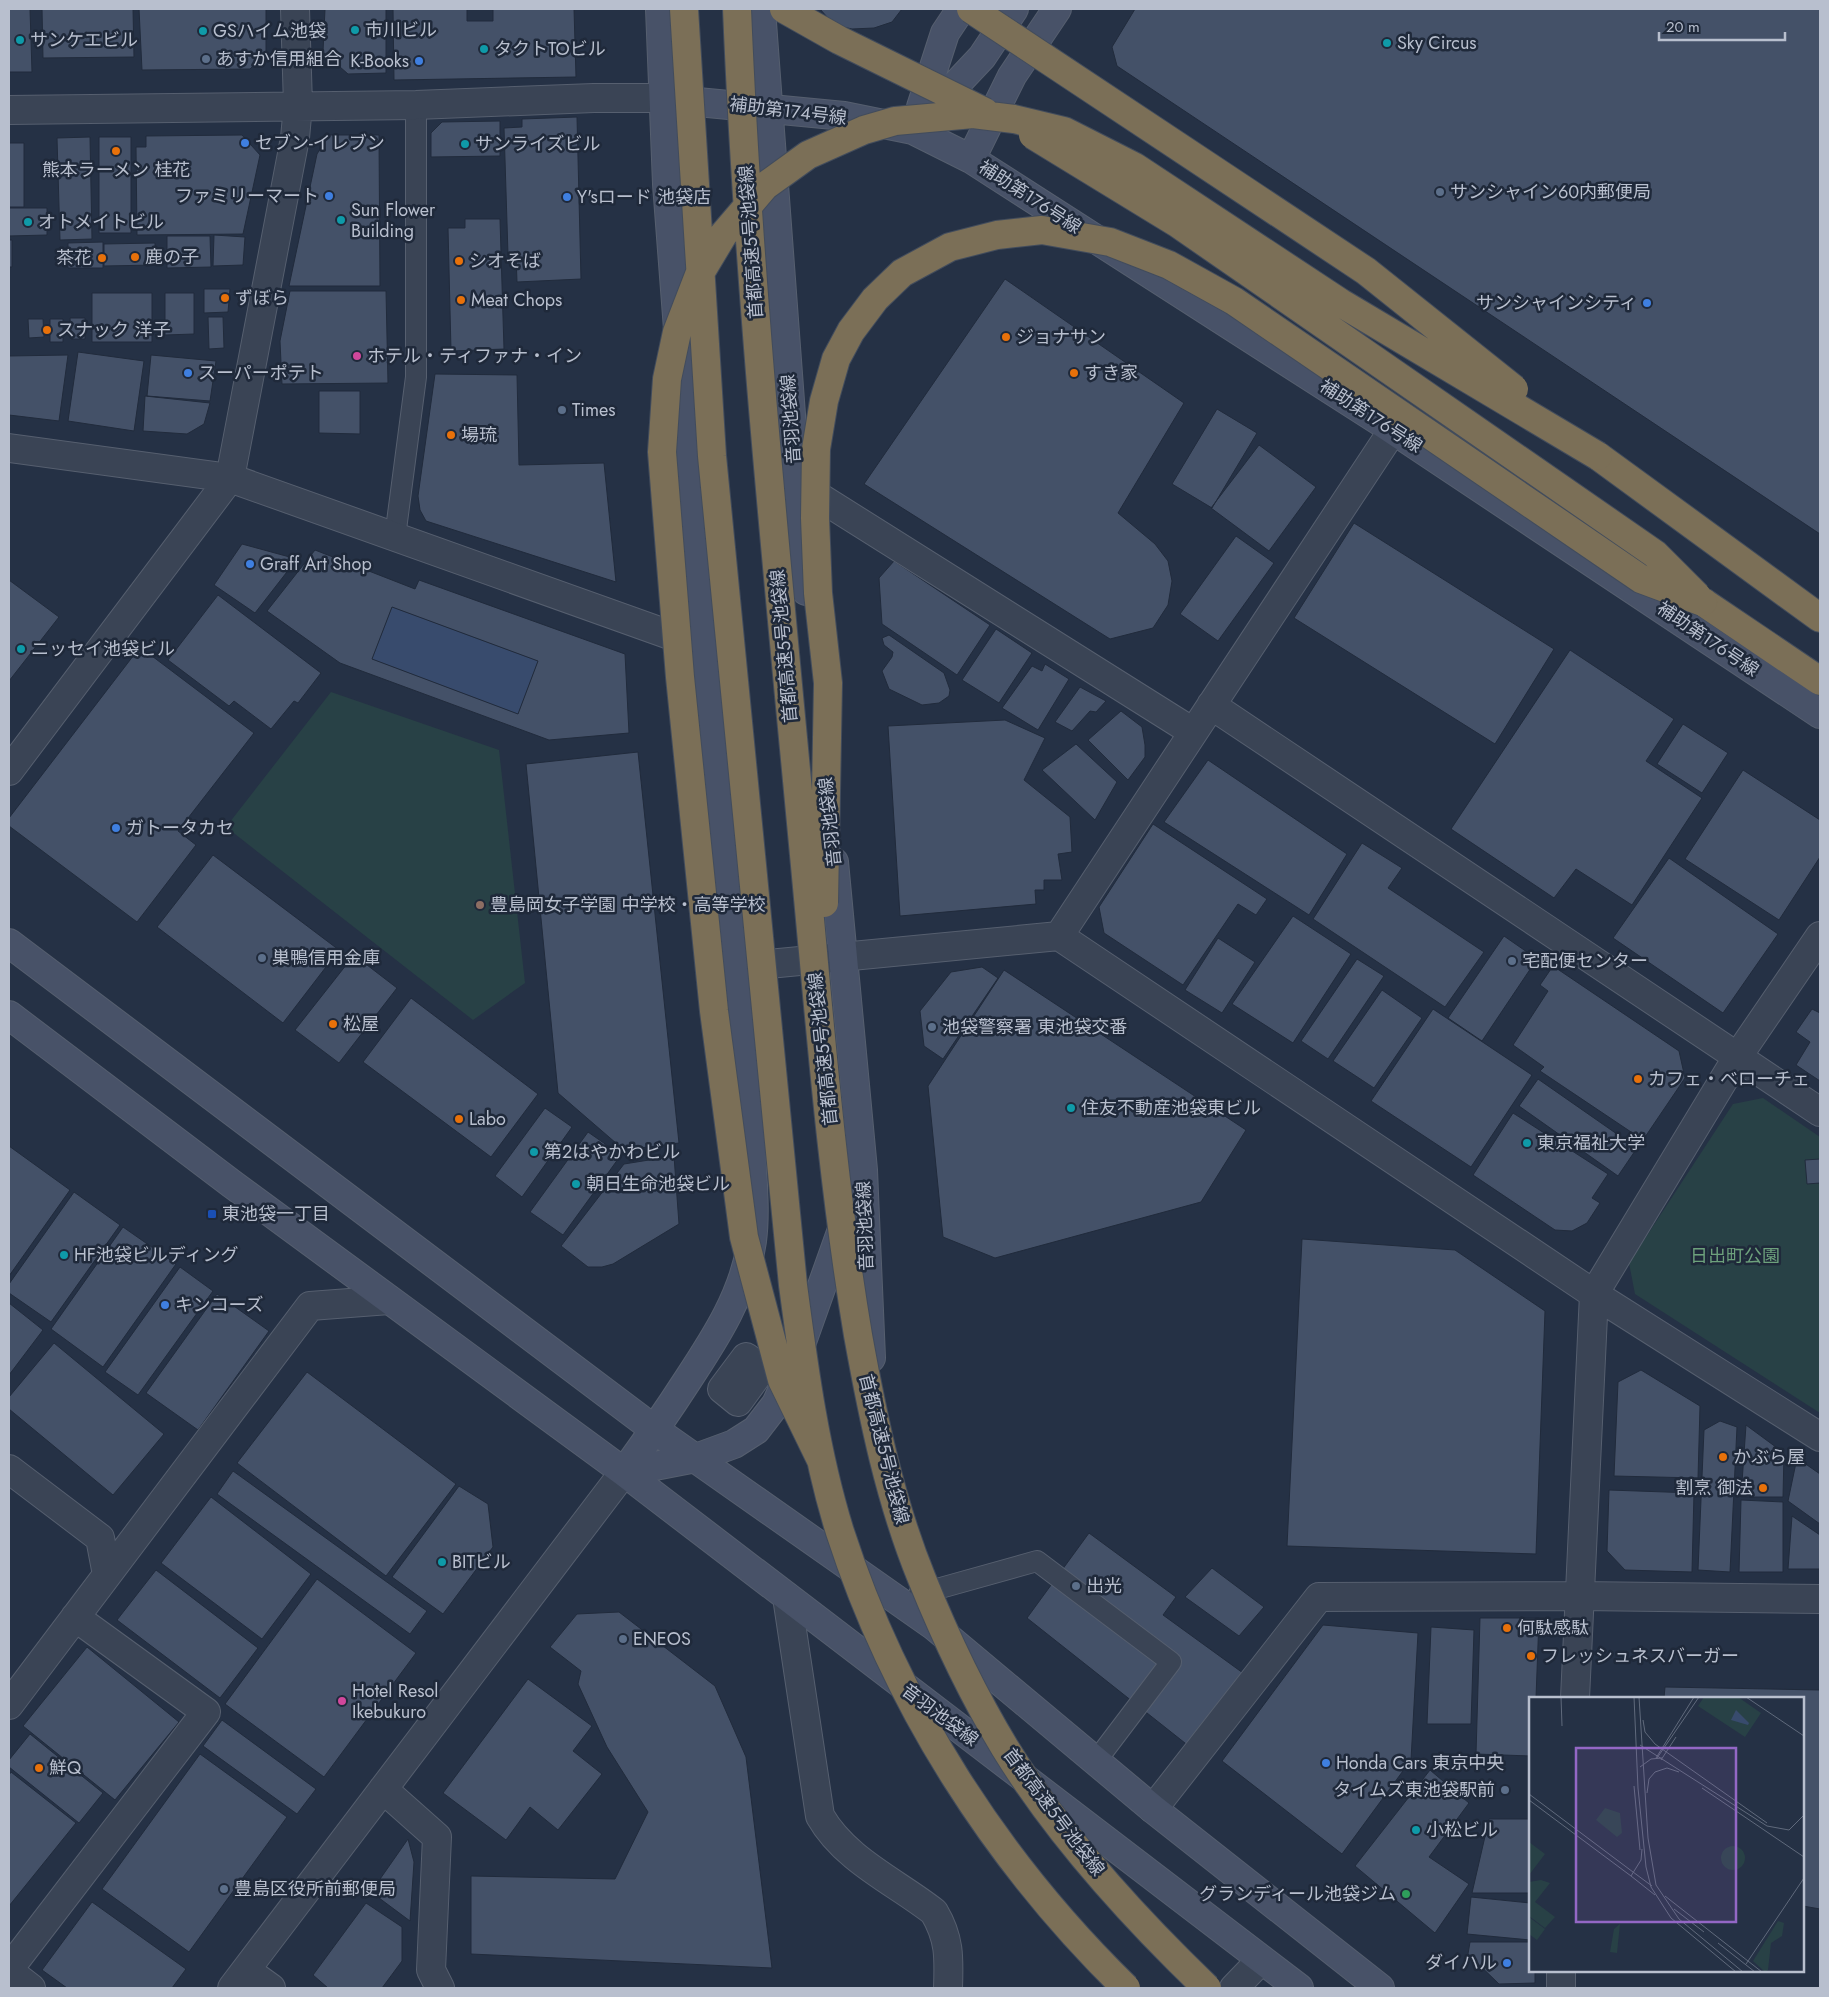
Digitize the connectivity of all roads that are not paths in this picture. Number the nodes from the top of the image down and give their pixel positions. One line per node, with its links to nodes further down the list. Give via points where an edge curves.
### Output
1 (295, 9): 12 (street)
2 (660, 9): 11 (main road)
3 (684, 9): 49 (highway, bridge, via 712,456 793,1286 804,1372)
4 (737, 9): 40 (highway, 首都高速5号池袋線, bridge, via 740,93 766,450)
5 (761, 9): 14 (main road, 音羽池袋線)
6 (784, 9): 26 (highway, bridge, via 847,44 1046,141 1177,224 1655,554)
7 (961, 9): 16 (main road, via 945,33)
8 (971, 9): 22 (highway, bridge, via 1366,271)
9 (1014, 9): 16 (main road, via 982,57)
10 (1057, 9): 18 (main road, via 1012,76)
11 (662, 98): 13 (street); 14 (main road, 補助第174号線); 28 (main road)
12 (298, 104): 13 (street); 15 (street); 23 (street, via 296,138)
13 (416, 104): 25 (lane, via 416,377)
14 (768, 107): 16 (main road, 補助第174号線, via 844,116); 24 (main road, 音羽池袋線)
15 (9, 110)
16 (913, 130): 18 (main road, 補助第176号線)
17 (1185, 149): 19 (lane)
18 (971, 159): 20 (main road, 補助第176号線)
19 (1265, 201)
20 (1393, 430): 30 (street); 31 (main road, 補助第176号線)
21 (9, 448): 23 (street)
22 (1598, 456): 27 (highway); 49 (highway, bridge, via 1341,302 1135,167 1056,129 1014,118 973,114 895,121 864,130 808,155 765,186 723,235 699,275 676,332 667,379 662,452 680,677 714,1010 744,1236 782,1380)
23 (230, 478): 25 (street); 33 (street)
24 (796, 482): 32 (street); 37 (main road, 音羽池袋線)
25 (395, 537): 28 (street)
26 (1703, 602): 29 (highway); 40 (highway, bridge, via 1641,579 1234,301 1169,265 1110,242 1042,230 997,235 950,247 902,273 875,299 851,330 836,358 824,401 816,450 815,518 818,593 828,683)
27 (1820, 618)
28 (702, 646): 38 (main road)
29 (1820, 681)
30 (1211, 705): 32 (street); 41 (street)
31 (1820, 714)
32 (1193, 732): 34 (street)
33 (9, 771)
34 (1059, 936): 37 (street); 44 (street)
35 (1820, 936): 41 (street)
36 (9, 943): 46 (main road, 音羽池袋線)
37 (844, 957): 38 (street); 43 (main road, 音羽池袋線)
38 (733, 968): 46 (main road, via 751,1146 752,1241 743,1283 731,1309)
39 (9, 1015): 45 (main road, 音羽池袋線)
40 (821, 1036): 73 (highway, 首都高速5号池袋線, bridge, via 848,1278 863,1363 899,1517 922,1579 975,1694 1006,1749 1044,1804 1098,1873)
41 (1738, 1056): 42 (street); 44 (street)
42 (1820, 1112)
43 (863, 1170): 48 (main road, via 793,1367 776,1404 756,1430 734,1444); 53 (main road, 音羽池袋線, via 876,1459 904,1562)
44 (1594, 1294): 47 (street); 54 (street)
45 (389, 1300): 51 (main road, 音羽池袋線); 52 (street, via 310,1306)
46 (655, 1430): 48 (main road, 音羽池袋線); 51 (main road)
47 (1820, 1437)
48 (696, 1458): 51 (main road); 58 (main road, 音羽池袋線)
49 (821, 1460): 72 (highway, bridge, via 840,1532 864,1596 930,1734 994,1835 1037,1893)
50 (9, 1469): 52 (street, via 100,1538)
51 (624, 1472): 55 (main road, 音羽池袋線); 62 (street)
52 (107, 1575): 57 (street)
53 (919, 1594): 58 (main road, 音羽池袋線); 61 (lane, via 1037,1561 1170,1662)
54 (1580, 1596): 56 (street); 59 (street); 63 (street, via 1319,1597)
55 (787, 1597): 64 (main road, 音羽池袋線); 71 (street, via 820,1816 829,1833 844,1848 934,1912 949,1947)
56 (1820, 1599)
57 (75, 1617): 60 (street); 65 (street, via 206,1712)
58 (934, 1626): 61 (main road, 音羽池袋線)
59 (1575, 1697)
60 (9, 1705)
61 (1096, 1760): 63 (main road, 音羽池袋線)
62 (383, 1789): 67 (street); 70 (street, via 437,1837 431,1970)
63 (1153, 1809): 76 (main road, 音羽池袋線)
64 (1261, 1960): 74 (street); 75 (main road, 音羽池袋線)
65 (9, 1970): 68 (street)
66 (1561, 1972): 77 (street)
67 (239, 1979): 69 (street)
68 (31, 1988)
69 (271, 1988)
70 (440, 1988)
71 (948, 1988)
72 (1126, 1988)
73 (1208, 1988)
74 (1234, 1988)
75 (1299, 1988)
76 (1380, 1988)
77 (1560, 1988)

